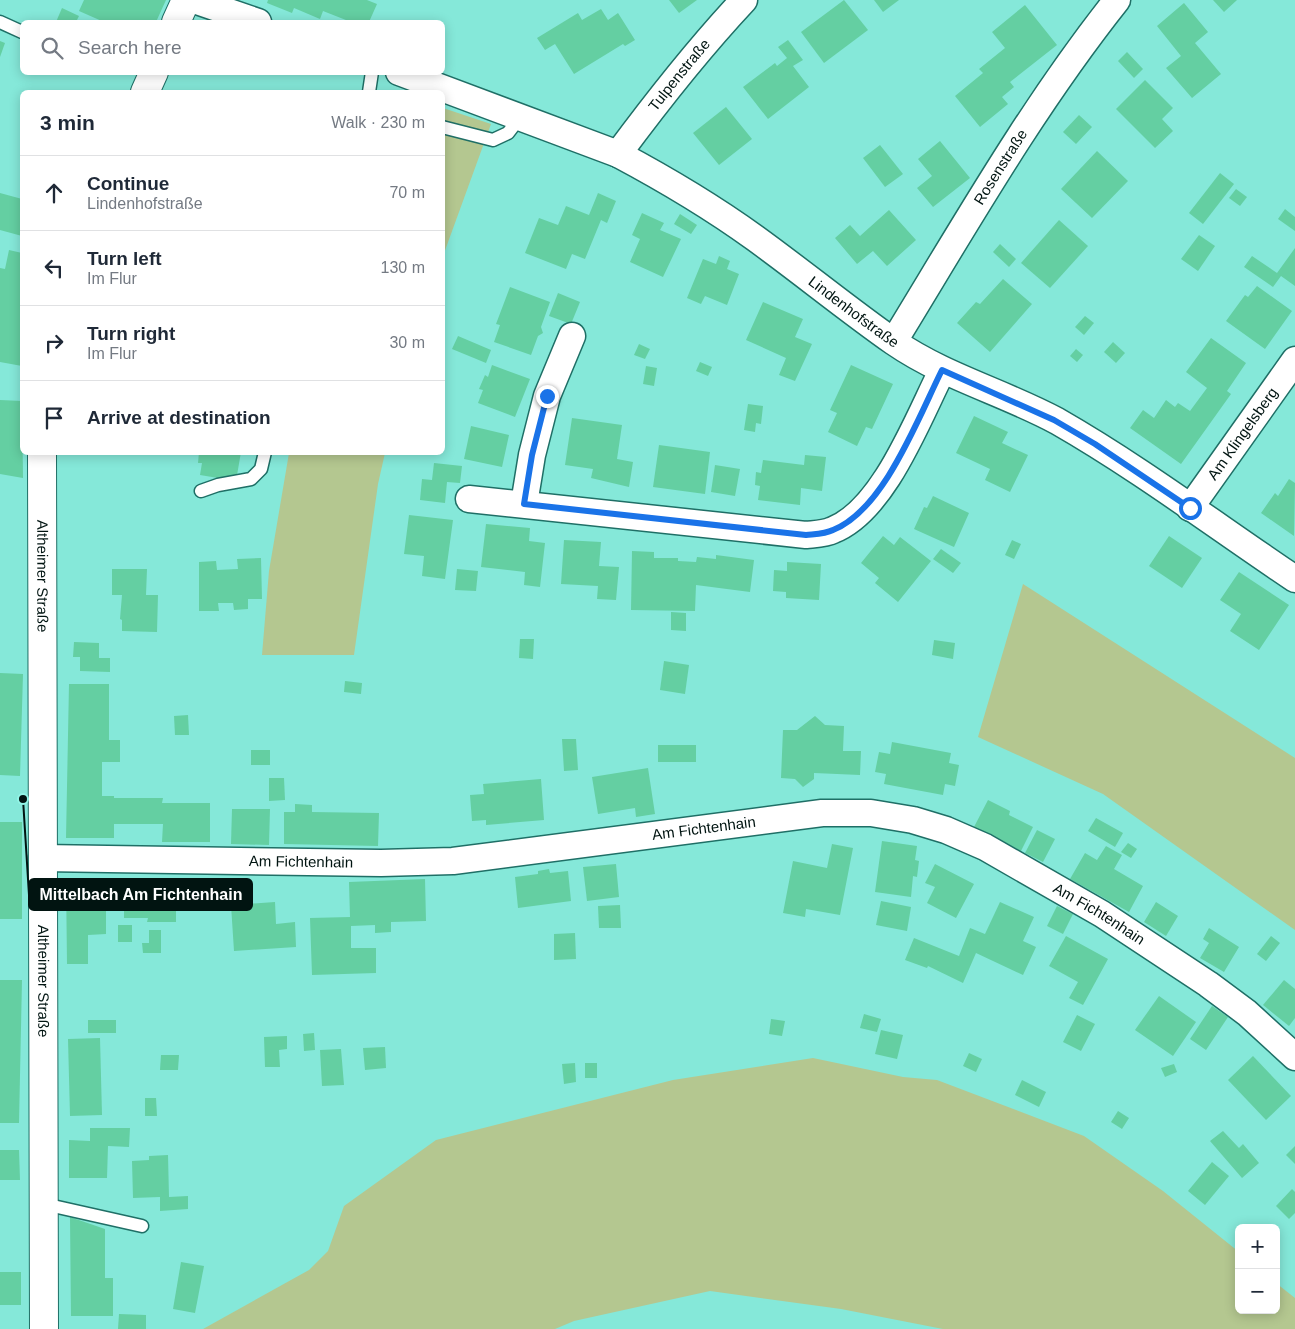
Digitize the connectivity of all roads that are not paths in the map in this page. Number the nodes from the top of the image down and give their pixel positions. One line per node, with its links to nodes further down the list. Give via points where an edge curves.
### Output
1 (186, 0): 5 (main road)
2 (194, 0): 6 (street)
3 (744, 0): 14 (street, Tulpenstraße, via 690,60)
4 (1117, 0): 16 (street, Rosenstraße, via 1013,145)
5 (177, 20)
6 (252, 20)
7 (0, 22): 8 (lane)
8 (20, 31)
9 (372, 75): 11 (lane)
10 (407, 75): 12 (street, Lindenhofstraße)
11 (369, 90)
12 (522, 116): 13 (lane, via 508,133 493,140); 14 (street, Lindenhofstraße)
13 (445, 128)
14 (618, 154): 16 (street, Lindenhofstraße, via 702,202 754,237)
15 (572, 336): 23 (street, via 547,396)
16 (894, 342): 18 (street, Lindenhofstraße)
17 (1295, 360): 24 (street, Am Klingelsberg)
18 (942, 370): 23 (street, via 893,467 870,502 852,520 832,531 806,535); 24 (street, Lindenhofstraße, via 1054,420)
19 (42, 455): 26 (main road, Altheimer Straße)
20 (264, 455): 21 (lane, via 261,469 251,479)
21 (201, 492)
22 (469, 499): 23 (street)
23 (524, 504)
24 (1190, 508): 25 (street, Lindenhofstraße)
25 (1295, 579)
26 (42, 858): 27 (street, Am Fichtenhain, via 380,863 453,861 822,813 871,813 946,830 985,847 1094,909 1208,984 1247,1013); 28 (main road, Altheimer Straße)
27 (1295, 1057)
28 (44, 1204): 29 (lane); 30 (main road, Altheimer Straße)
29 (142, 1226)
30 (44, 1329)

